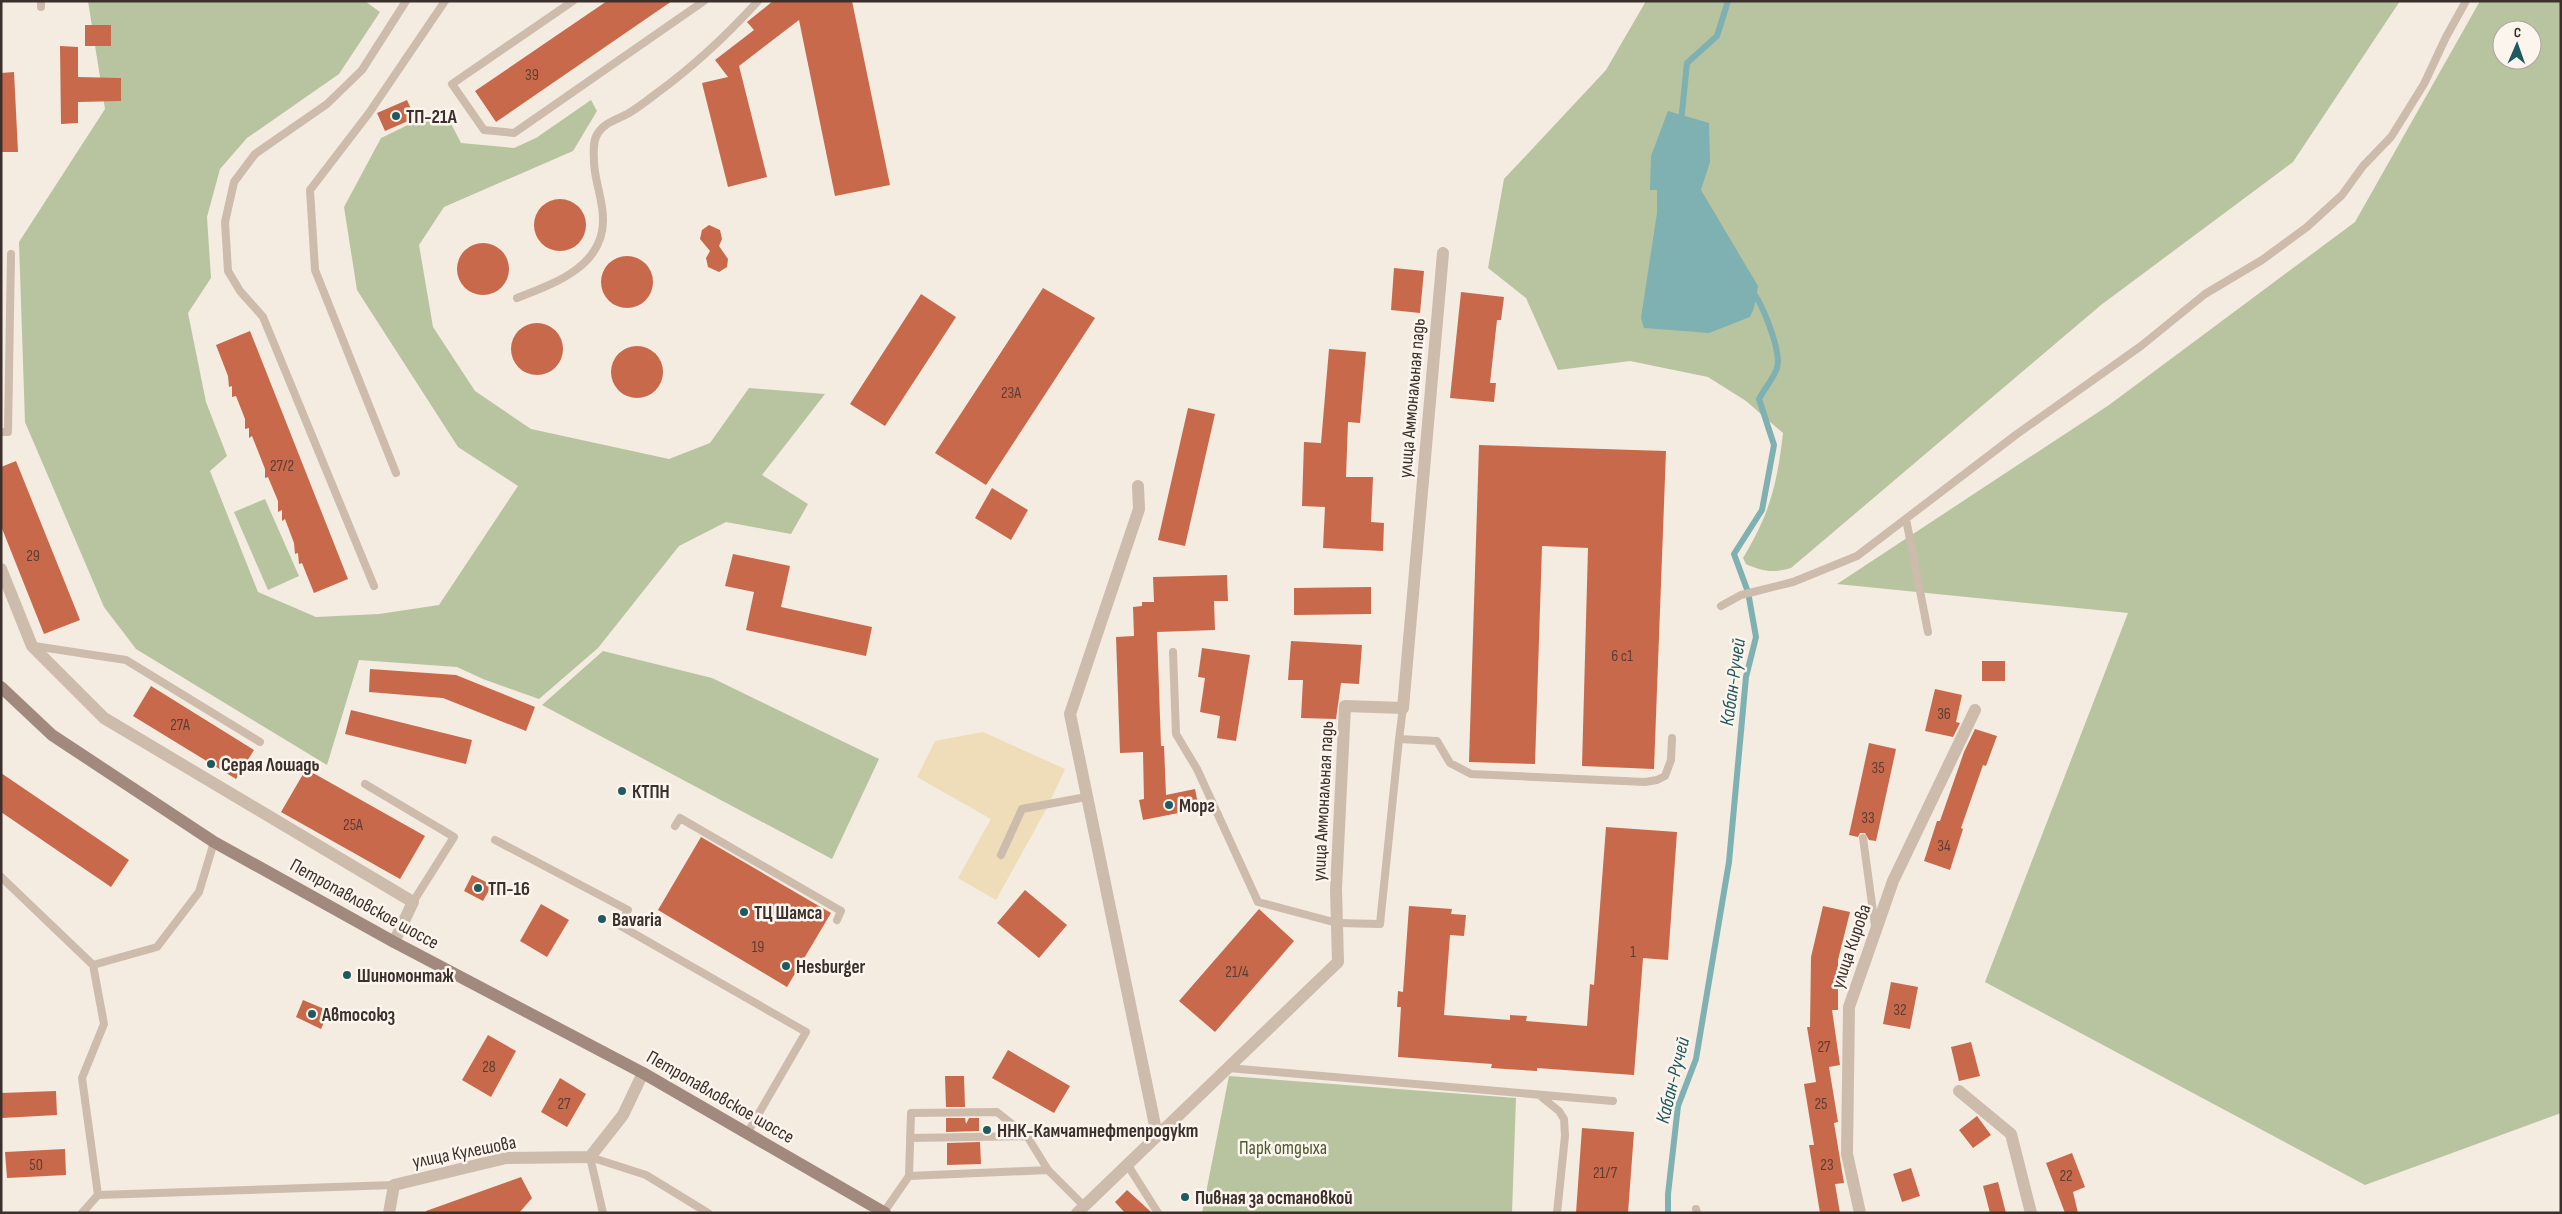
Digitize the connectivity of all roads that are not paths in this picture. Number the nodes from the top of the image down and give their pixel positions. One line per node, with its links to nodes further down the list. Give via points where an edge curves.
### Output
1 (406, 1): 15 (lane, via 362,70 327,104 255,154 234,182 225,222 228,271 240,291 264,317)
2 (445, 1): 11 (lane, via 369,113 310,190 315,270)
3 (573, 1): 4 (lane, via 452,84 484,130 514,133)
4 (704, 1)
5 (758, 1): 9 (lane, via 728,34 664,88 598,133 594,144 594,173 604,221 599,240 583,264 570,275)
6 (2466, 1): 13 (lane, via 2424,84 2391,136 2336,201 2308,227 2262,260 2205,294 2141,346 2017,434)
7 (1443, 253): 21 (street, улица Аммональная падь)
8 (11, 254): 10 (lane, via 8,432)
9 (517, 298)
10 (1, 432)
11 (396, 473)
12 (1138, 486): 27 (street, via 1139,510 1070,714)
13 (1906, 519): 16 (lane, via 1857,556 1793,582 1741,595); 17 (lane)
14 (1, 569): 18 (street)
15 (374, 586)
16 (1721, 606)
17 (1928, 632)
18 (32, 646): 25 (lane, via 126,660); 34 (street, via 104,718)
19 (1173, 652): 36 (lane, via 1176,734 1197,769 1258,902)
20 (1, 687): 31 (main road, Петропавловское шоссе, via 52,735)
21 (1403, 708): 24 (lane); 36 (street, улица Аммональная падь, via 1345,706)
22 (1975, 710): 37 (street, улица Кирова, via 1893,881)
23 (1672, 738): 24 (lane, via 1671,760 1665,776 1644,782 1471,774 1450,762 1437,742)
24 (1399, 740): 36 (lane, via 1380,924)
25 (260, 742)
26 (365, 784): 34 (lane, via 454,836)
27 (1086, 797): 32 (lane, via 1022,809); 46 (street)
28 (675, 826): 35 (lane, via 680,818 841,912)
29 (1863, 838): 37 (lane)
30 (495, 840): 45 (lane, via 628,910 619,925 806,1032)
31 (214, 842): 38 (main road, Петропавловское шоссе); 39 (lane, via 199,892 157,947)
32 (1001, 855)
33 (1, 877): 39 (lane)
34 (413, 902): 38 (street)
35 (837, 920)
36 (1337, 923): 40 (street, улица Аммональная падь, via 1338,962)
37 (1876, 930): 63 (street, улица Кирова, via 1848,1007 1847,1154)
38 (394, 942): 41 (main road, Петропавловское шоссе)
39 (93, 965): 54 (lane, via 104,1024 82,1078)
40 (1228, 1068): 43 (lane); 46 (street, улица Аммональная падь)
41 (643, 1073): 45 (main road, Петропавловское шоссе); 49 (street, via 623,1114)
42 (1958, 1092): 64 (street, via 2010,1134)
43 (1539, 1095): 44 (lane); 62 (lane, via 1559,1111 1564,1120)
44 (1613, 1101)
45 (748, 1132): 56 (main road, Петропавловское шоссе)
46 (1157, 1135): 50 (street, улица Аммональная падь)
47 (1027, 1136): 48 (lane); 48 (lane, via 997,1112 911,1113); 51 (lane)
48 (910, 1138): 52 (lane)
49 (590, 1157): 53 (street, улица Кулешова, via 506,1158); 59 (lane); 60 (lane, via 646,1175)
50 (1127, 1164): 55 (street, улица Аммональная падь); 61 (lane)
51 (1048, 1170): 52 (lane); 55 (lane)
52 (909, 1176): 56 (lane)
53 (394, 1185): 54 (lane); 58 (street, улица Кулешова)
54 (98, 1195): 57 (lane)
55 (1080, 1209)
56 (884, 1212)
57 (82, 1213)
58 (389, 1213)
59 (603, 1213)
60 (708, 1213)
61 (1158, 1213)
62 (1557, 1213)
63 (1860, 1213)
64 (2031, 1213)

